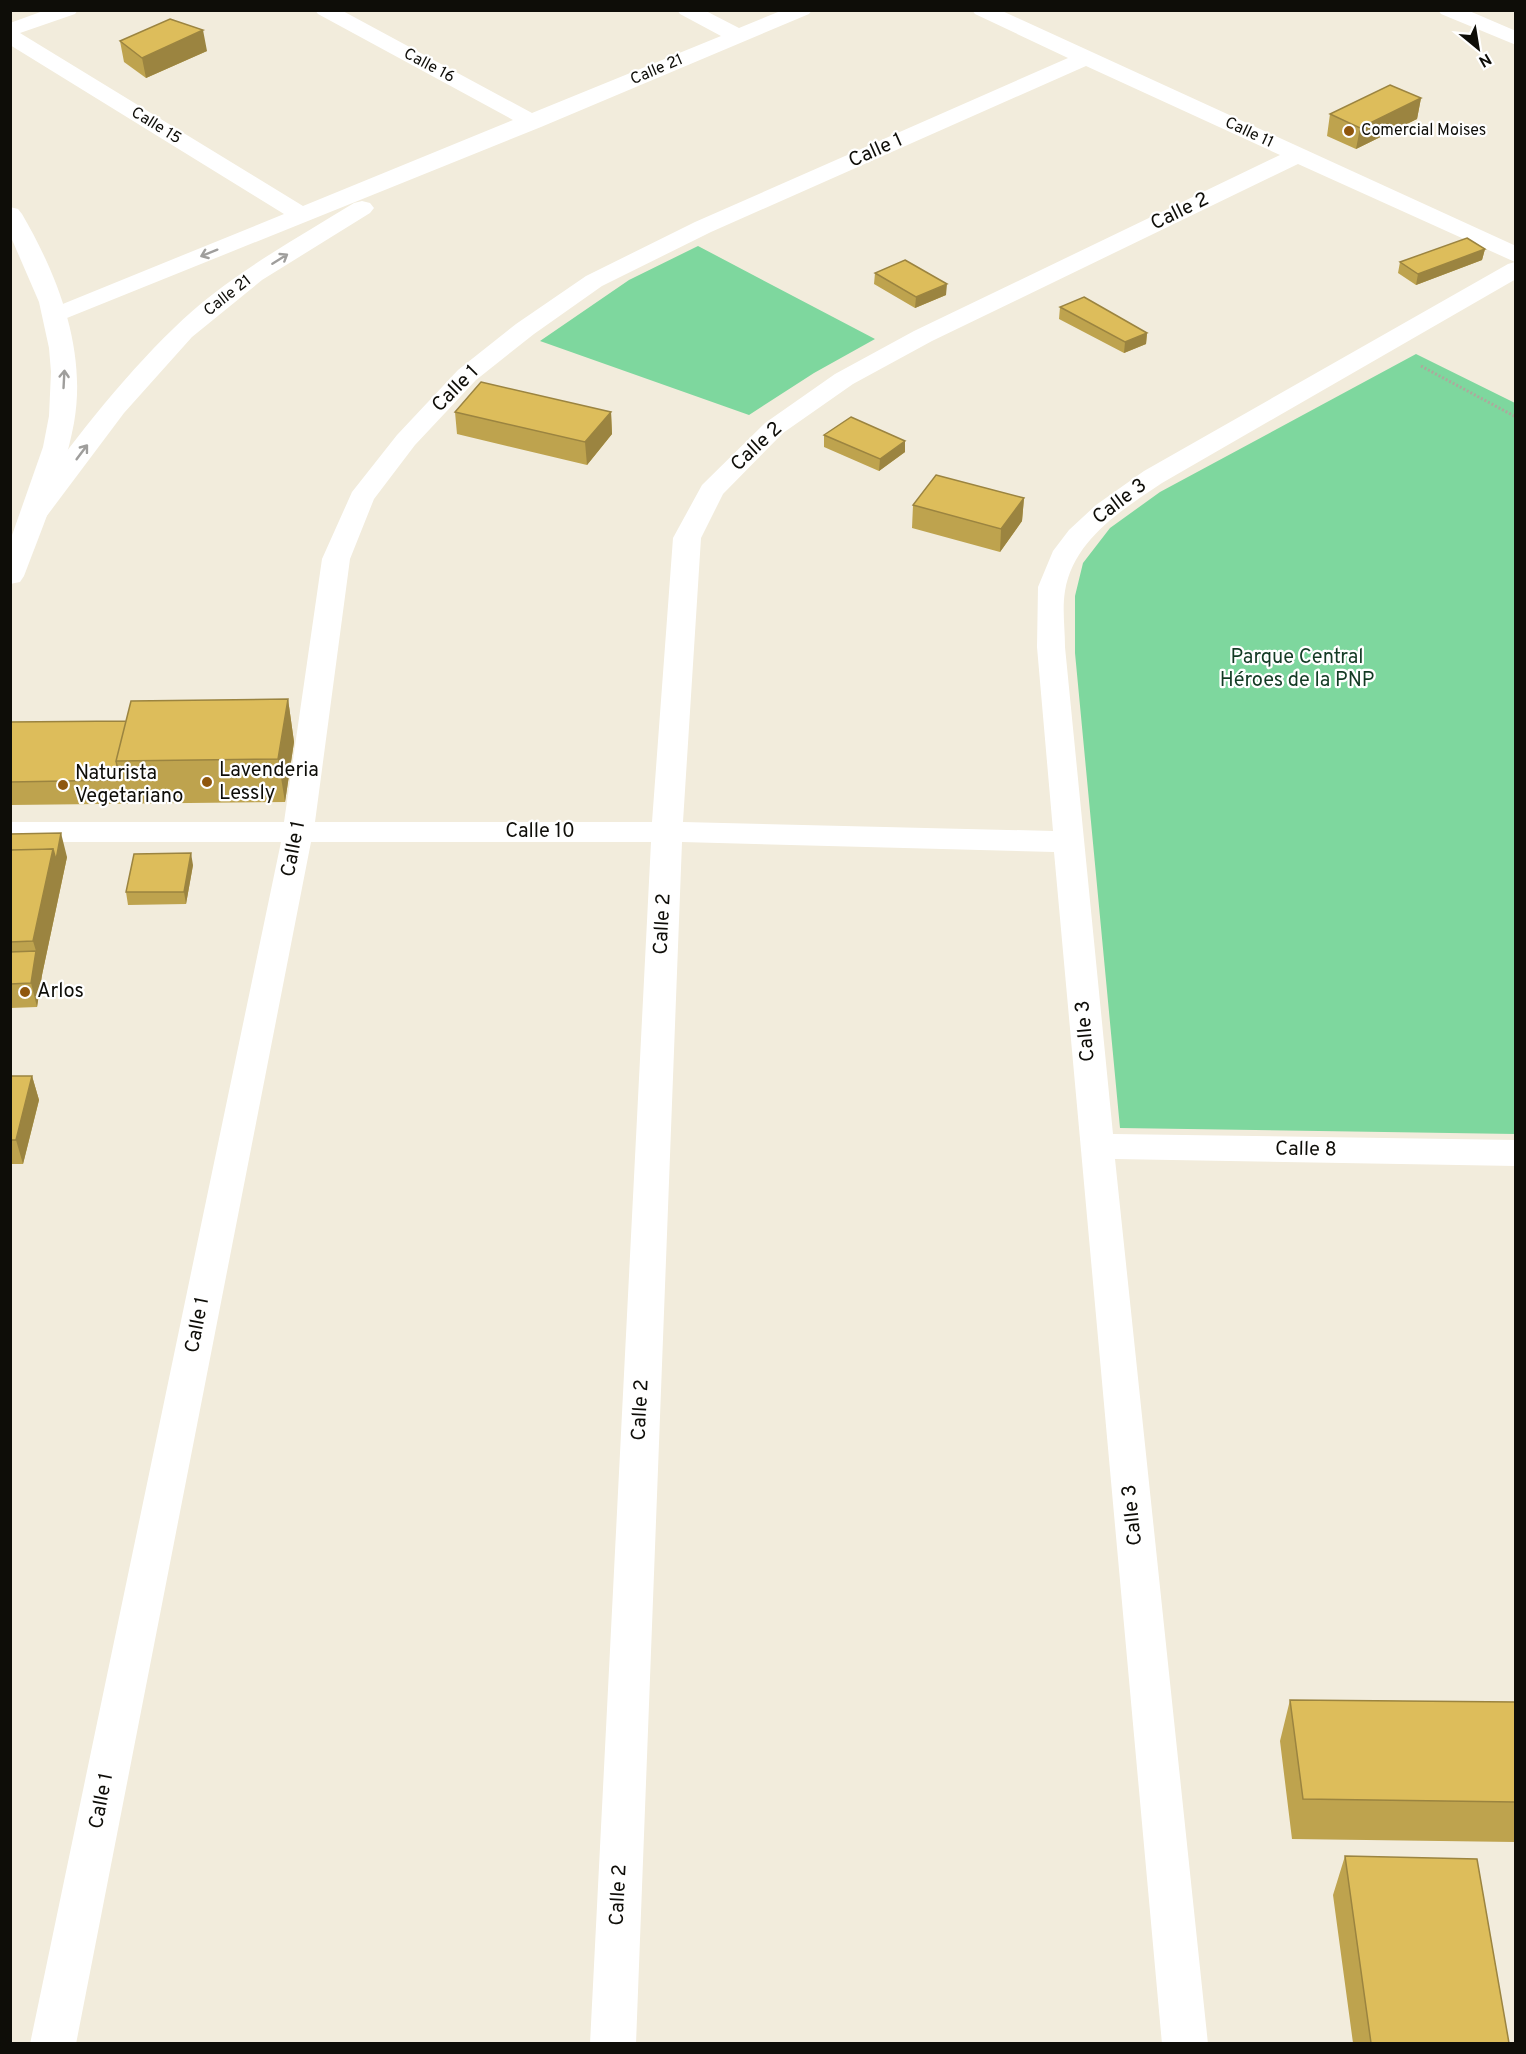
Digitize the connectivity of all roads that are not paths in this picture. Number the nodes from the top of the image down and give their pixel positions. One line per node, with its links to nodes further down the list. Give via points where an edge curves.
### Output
1 (68, 10): 7 (street)
2 (325, 10): 12 (street, Calle 16)
3 (687, 10): 9 (street)
4 (802, 10): 9 (street, Calle 21)
5 (982, 10): 11 (street, Calle 11)
6 (1448, 10): 10 (street)
7 (10, 30)
8 (10, 36): 16 (street, Calle 15)
9 (737, 36): 12 (street, Calle 21)
10 (1515, 39)
11 (1086, 58): 14 (street, Calle 11); 23 (street, Calle 1, via 703,227 594,281 467,375 406,440 361,498 336,559)
12 (533, 122): 13 (street, Calle 21)
13 (479, 144): 16 (street, Calle 21); 20 (street, Calle 21, one-way to 13, via 115,408 183,332 254,275 352,214)
14 (1298, 155): 17 (street, Calle 11); 24 (street, Calle 2, via 923,336 844,379 774,428 711,491 687,538)
15 (10, 214): 19 (street, via 28,244)
16 (302, 215): 19 (street, Calle 21, one-way to 19)
17 (1515, 255)
18 (1515, 268): 25 (street, Calle 3, via 1153,477 1098,515 1063,554 1052,588 1051,647)
19 (57, 315): 20 (street, one-way to 19, via 61,427 64,369)
20 (34, 515): 21 (street)
21 (10, 576)
22 (10, 832): 23 (street, Calle 10)
23 (298, 832): 24 (street, Calle 10); 28 (street, Calle 1)
24 (667, 832): 25 (street, Calle 10); 29 (street, Calle 2)
25 (1069, 842): 26 (street, Calle 3)
26 (1097, 1146): 27 (street, Calle 8); 30 (street, Calle 3)
27 (1515, 1153)
28 (53, 2043)
29 (613, 2043)
30 (1185, 2043)

